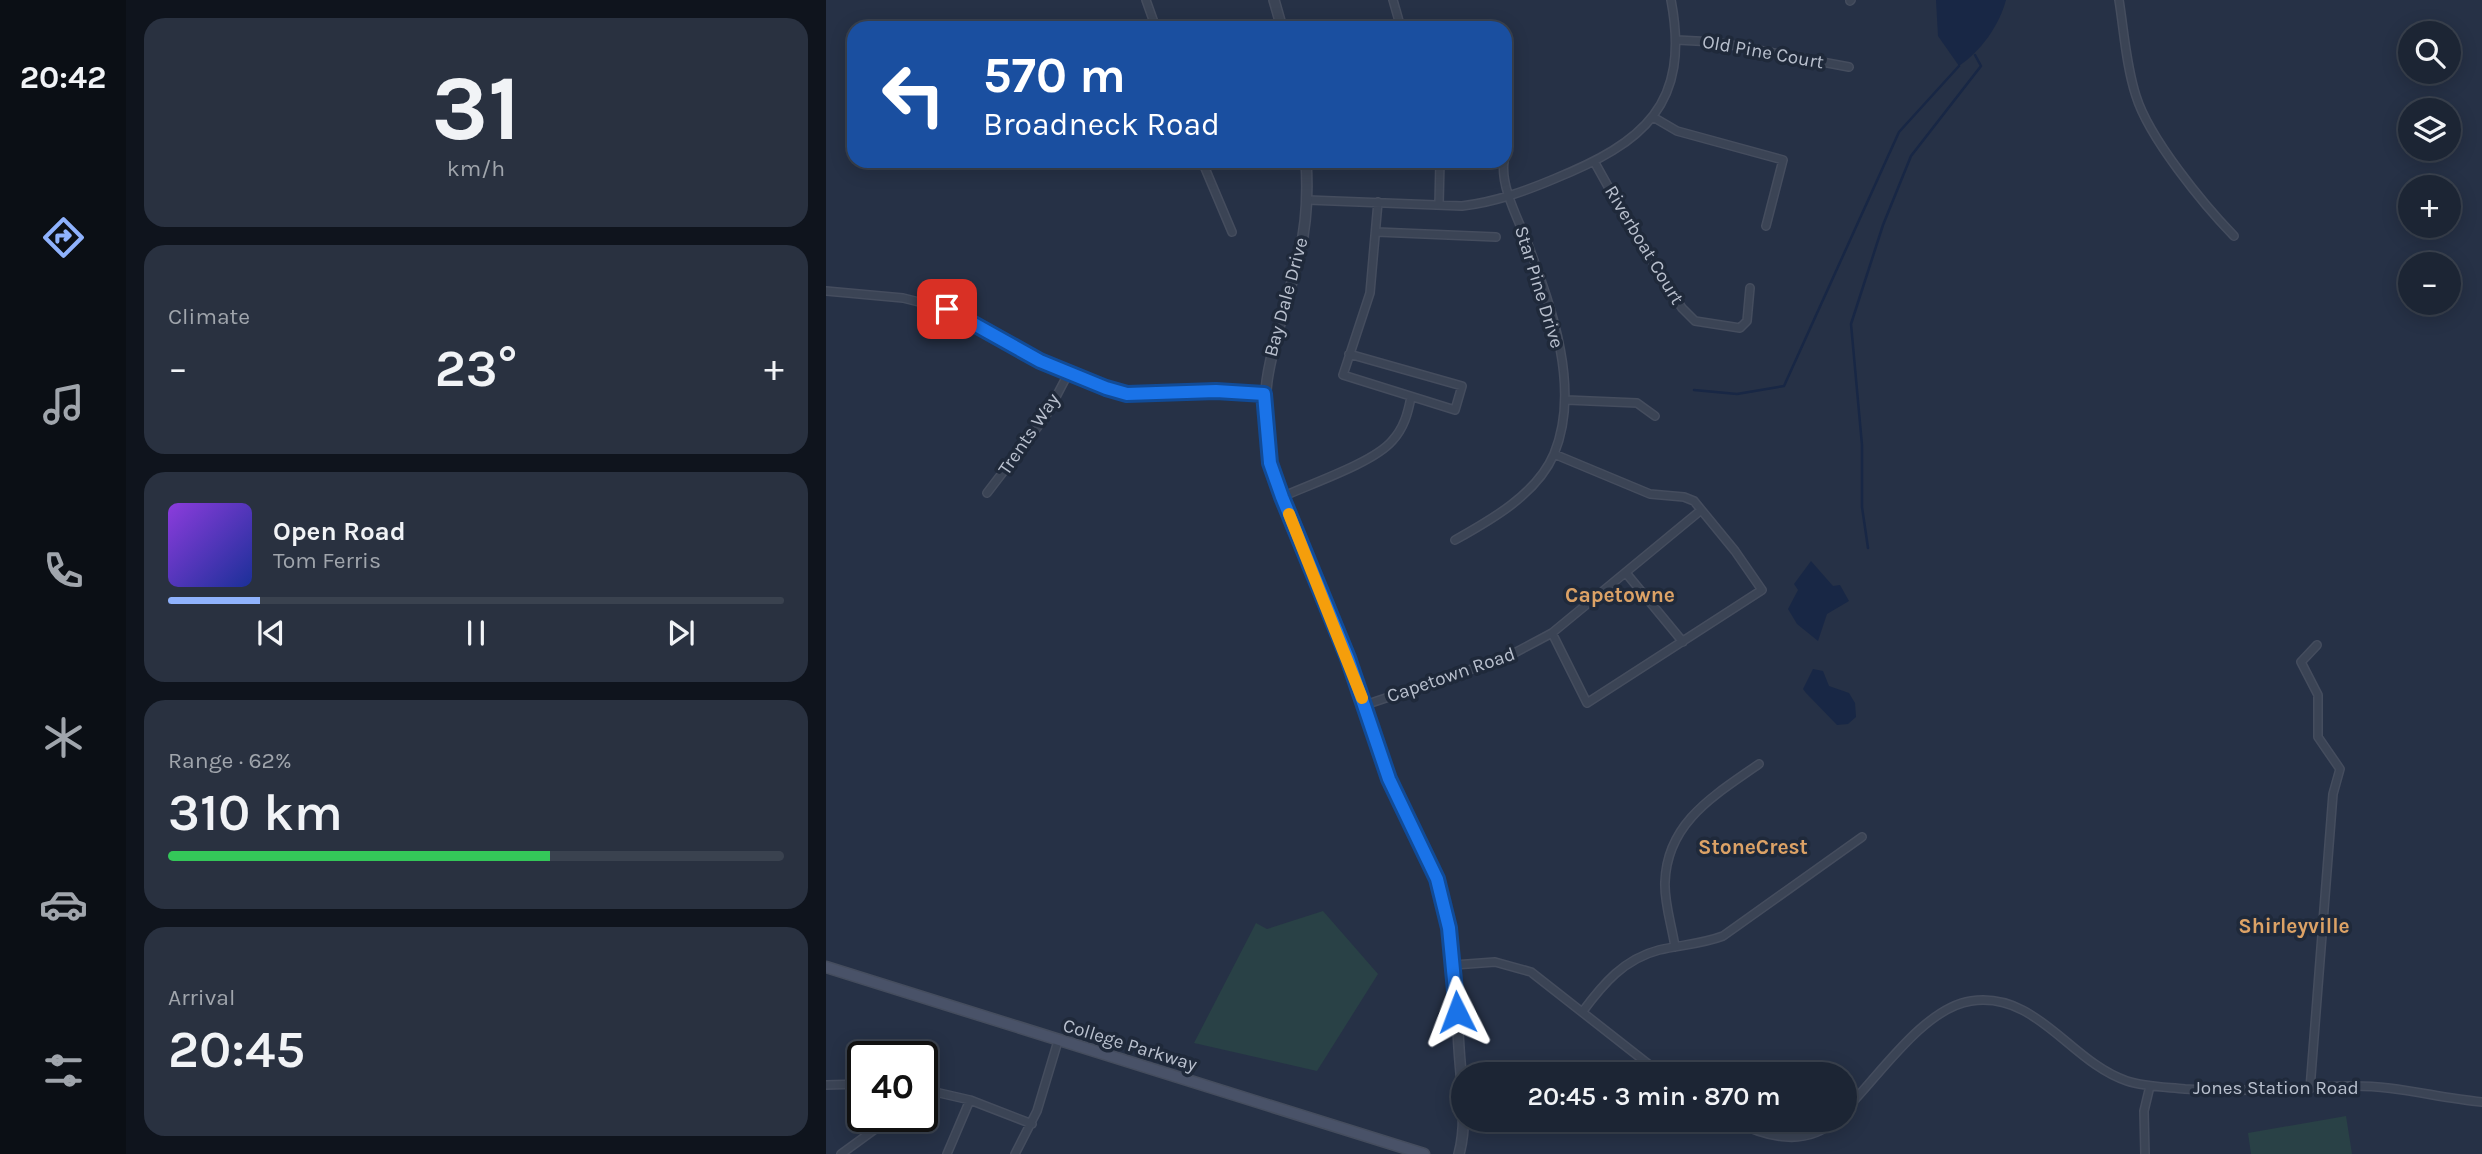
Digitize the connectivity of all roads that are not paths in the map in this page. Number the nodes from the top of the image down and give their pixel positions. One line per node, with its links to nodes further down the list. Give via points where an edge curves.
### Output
1 (1146, 0): 6 (street)
2 (1273, 0): 7 (street)
3 (1393, 0): 8 (street)
4 (1671, 0): 9 (street)
5 (2119, 0): 24 (street, via 2141,110 2166,152)
6 (1154, 21)
7 (1280, 21)
8 (1399, 21)
9 (1676, 40): 10 (street, Old Pine Court, via 1715,42); 11 (street, via 1669,82)
10 (1849, 67)
11 (1653, 117): 12 (street, via 1625,146); 21 (street, via 1677,131 1783,160)
12 (1595, 163): 17 (street); 26 (street, Riverboat Court, via 1661,276 1695,321 1740,328 1747,321)
13 (1208, 168): 22 (street)
14 (1306, 168): 18 (street, Bay Dale Drive)
15 (1440, 168): 20 (street)
16 (1503, 168): 17 (street, Star Pine Drive)
17 (1510, 197): 20 (street, via 1462,206); 32 (street, Star Pine Drive, via 1555,326)
18 (1308, 200): 19 (street); 30 (street, Bay Dale Drive, via 1301,248 1270,352)
19 (1378, 202): 20 (street); 23 (street)
20 (1439, 205)
21 (1766, 226)
22 (1232, 232)
23 (1377, 232): 25 (street); 28 (street, via 1370,293)
24 (2235, 236)
25 (1496, 237)
26 (1750, 288)
27 (826, 290): 29 (street, via 903,298 947,309)
28 (1349, 354): 31 (street, via 1343,375); 31 (street, via 1462,386 1455,410)
29 (1068, 374): 30 (street, via 1127,394); 35 (street, Trents Way, via 1046,416)
30 (1264, 394): 36 (street, Bay Dale Drive, via 1270,463)
31 (1411, 397): 36 (street, via 1406,421 1392,442 1371,457)
32 (1567, 400): 33 (street, via 1637,403); 34 (street, Star Pine Drive)
33 (1655, 415)
34 (1554, 454): 37 (street, via 1650,494 1684,497); 38 (street, Star Pine Drive, via 1534,483 1495,517)
35 (987, 493)
36 (1282, 497): 43 (street, Bay Dale Drive)
37 (1700, 510): 39 (street, Capetown Road); 41 (street, via 1762,590)
38 (1455, 540)
39 (1626, 573): 40 (street, Capetown Road); 41 (street)
40 (1552, 633): 41 (street, via 1587,703); 43 (street, Capetown Road, via 1505,658)
41 (1683, 642)
42 (2317, 645): 55 (street, via 2301,662 2318,695 2318,737 2340,769 2333,794)
43 (1364, 705): 47 (street, Bay Dale Drive, via 1389,779 1437,879)
44 (1759, 764): 46 (street, via 1703,803 1675,838 1665,883)
45 (1862, 837): 46 (street, via 1723,936)
46 (1675, 947): 49 (street, via 1631,961)
47 (1454, 965): 49 (street, via 1495,962 1516,966 1531,972); 68 (street, Bay Dale Drive, via 1461,1082)
48 (826, 967): 50 (main road, College Parkway)
49 (1583, 1012): 51 (street)
50 (1058, 1041): 60 (street); 67 (main road, College Parkway)
51 (1646, 1062)
52 (847, 1084): 53 (street)
53 (826, 1085)
54 (2150, 1086): 55 (street, Jones Station Road, via 2235,1092); 57 (street, Jones Station Road, via 2103,1069 2028,1010 2010,1002 1969,1001 1952,1007 1912,1038); 69 (street, via 2144,1111)
55 (2311, 1089): 59 (street, Jones Station Road, via 2351,1086)
56 (938, 1093): 58 (street)
57 (1857, 1096)
58 (970, 1100): 60 (street); 65 (street)
59 (2482, 1102)
60 (1032, 1124): 66 (street)
61 (871, 1132): 64 (street)
62 (1763, 1132): 63 (street, via 1794,1138)
63 (1818, 1132)
64 (841, 1154)
65 (947, 1154)
66 (1015, 1154)
67 (1424, 1154)
68 (1459, 1154)
69 (2145, 1154)

